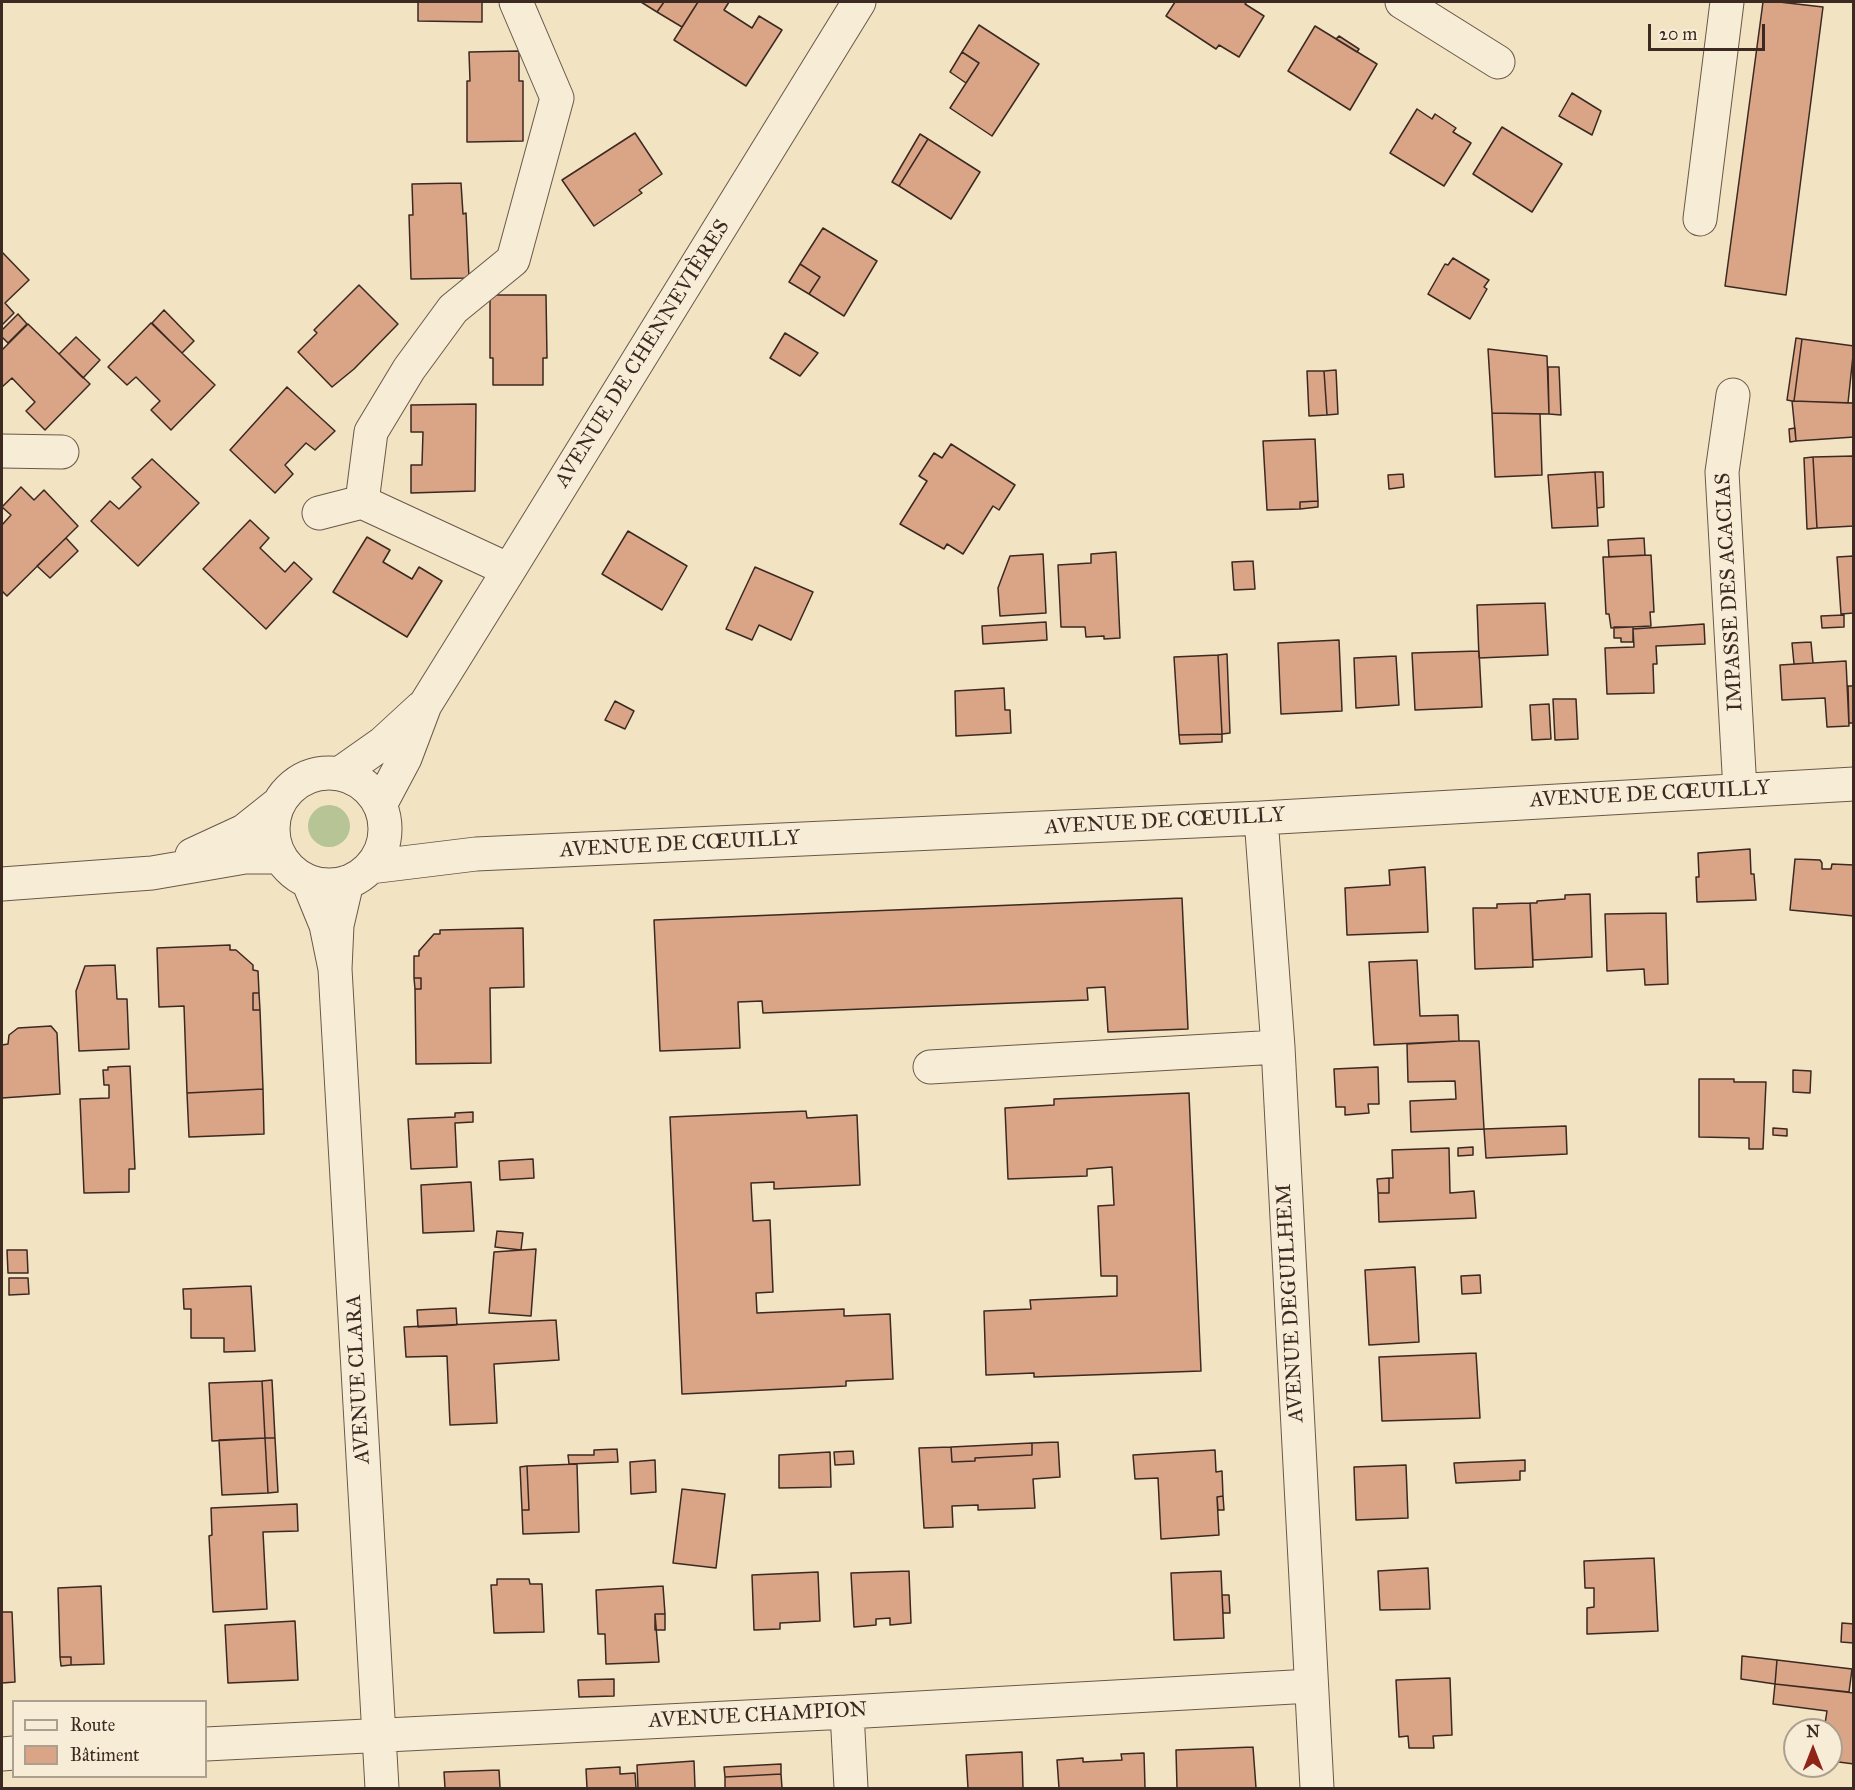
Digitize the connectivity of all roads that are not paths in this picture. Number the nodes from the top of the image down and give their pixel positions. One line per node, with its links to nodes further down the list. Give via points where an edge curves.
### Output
1 (516, 2): 10 (street, via 557,98 513,260 453,309 409,369 371,432)
2 (859, 2): 12 (street, AVENUE DE CHENNEVIÈRES)
3 (1402, 2): 5 (street)
4 (1727, 2): 6 (street)
5 (1498, 62)
6 (1700, 219)
7 (1733, 395): 16 (street, IMPASSE DES ACACIAS, via 1722,472)
8 (2, 451): 9 (street)
9 (62, 452)
10 (362, 502): 11 (street); 12 (street)
11 (319, 513)
12 (509, 570): 13 (street, AVENUE DE CHENNEVIÈRES)
13 (425, 705): 14 (street, AVENUE DE CHENNEVIÈRES, via 383,743); 18 (street, AVENUE DE CHENNEVIÈRES)
14 (339, 774): 17 (street, via 321,773 304,779); 18 (street, via 370,791)
15 (1854, 784): 16 (street, AVENUE DE CŒUILLY)
16 (1740, 790): 19 (street, AVENUE DE CŒUILLY)
17 (278, 804): 21 (street, via 273,840); 22 (street, via 244,831)
18 (382, 813): 20 (street, AVENUE DE CŒUILLY, via 399,836 423,846); 23 (street, via 384,838 379,853)
19 (1261, 818): 20 (street, AVENUE DE CŒUILLY); 27 (street, AVENUE DEGUILHEM)
20 (476, 854): 23 (street, AVENUE DE CŒUILLY)
21 (280, 857): 22 (street, via 246,857); 24 (street)
22 (152, 873): 25 (street)
23 (358, 875): 24 (street, via 334,885); 26 (street, AVENUE CLARA, via 337,925)
24 (309, 881): 26 (street, AVENUE CLARA, via 326,925)
25 (2, 884)
26 (335, 969): 31 (street, AVENUE CLARA)
27 (1278, 1047): 28 (street); 29 (street, AVENUE DEGUILHEM)
28 (930, 1067)
29 (1311, 1686): 30 (street, AVENUE CHAMPION); 35 (street, AVENUE DEGUILHEM)
30 (847, 1712): 31 (street, AVENUE CHAMPION); 34 (street)
31 (380, 1735): 32 (street, AVENUE CHAMPION); 33 (street, AVENUE CLARA)
32 (207, 1744)
33 (382, 1788)
34 (851, 1788)
35 (1317, 1788)

